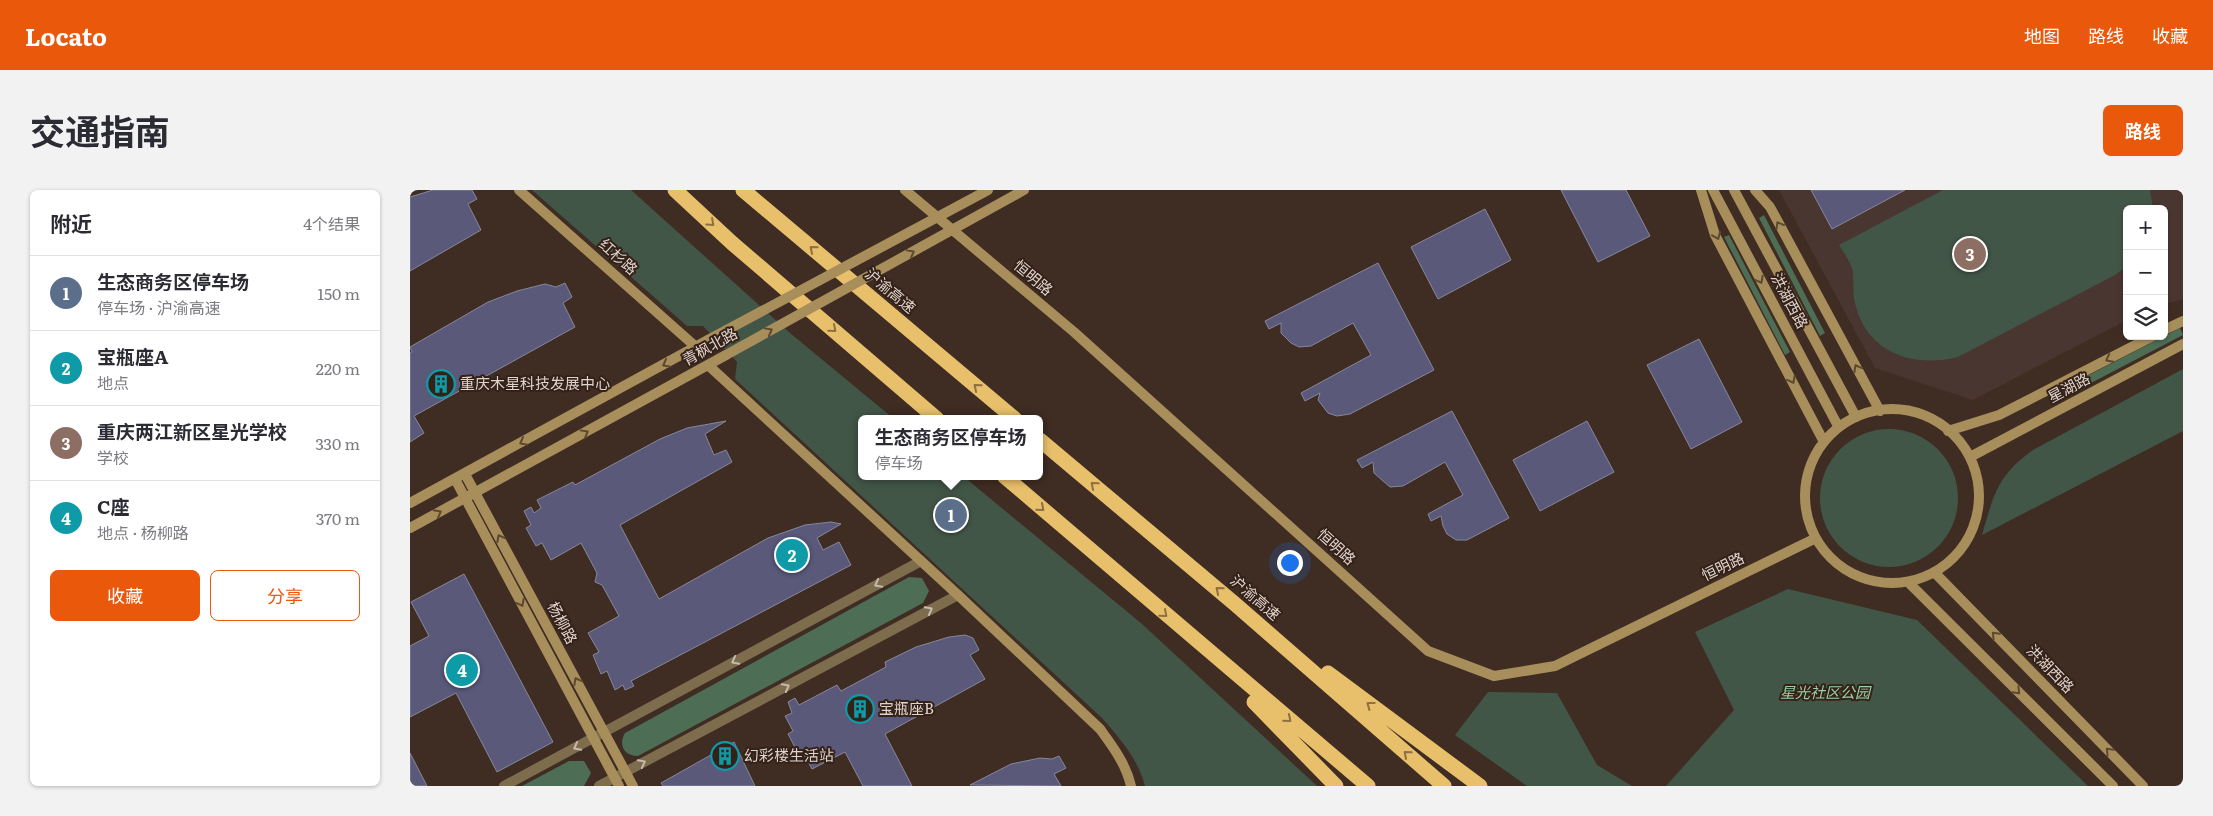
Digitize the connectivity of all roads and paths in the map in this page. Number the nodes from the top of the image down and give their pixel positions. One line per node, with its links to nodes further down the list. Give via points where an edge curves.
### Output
1 (519, 190): 15 (street, 红杉路)
2 (675, 190): 18 (highway, one-way to 18)
3 (743, 190): 19 (highway, 沪渝高速, one-way to 3)
4 (905, 190): 33 (street, 恒明路, via 1074,332 1428,651 1494,676 1555,666)
5 (988, 190): 15 (street, 青枫北路, bridge)
6 (1024, 190): 16 (street, 青枫北路, one-way to 6, bridge)
7 (1701, 190): 23 (street, one-way to 23, via 1716,235)
8 (1713, 190): 21 (street, 洪湖西路, one-way to 21)
9 (1734, 190): 20 (street, 洪湖西路)
10 (1755, 190): 17 (street, one-way to 10, via 1770,207)
11 (2183, 321): 12 (street)
12 (2168, 328)
13 (2144, 340): 22 (street, one-way to 22, via 1999,415)
14 (2183, 344): 25 (street, 星湖路)
15 (696, 347): 26 (street, 青枫北路, one-way to 26)
16 (708, 365): 29 (street, 青枫北路, one-way to 16); 34 (street)
17 (1880, 411): 20 (street); 22 (street, via 1913,412 1938,422)
18 (932, 415)
19 (1010, 415)
20 (1856, 417): 21 (street)
21 (1838, 426): 23 (street)
22 (1948, 431): 25 (street)
23 (1824, 442): 33 (street, via 1812,463 1806,487 1807,512)
24 (1043, 443): 38 (highway, 沪渝高速, one-way to 24)
25 (1970, 457): 35 (street, via 1979,486 1978,512 1961,550)
26 (465, 474): 27 (street, 青枫北路); 29 (street, 杨柳路)
27 (455, 479): 30 (street, 杨柳路); 31 (street, 青枫北路)
28 (1009, 480): 39 (highway, one-way to 39)
29 (475, 493): 30 (street, 青枫北路); 40 (street, 杨柳路, one-way to 29)
30 (465, 498): 32 (street, 青枫北路, one-way to 30); 41 (street, 杨柳路, one-way to 41)
31 (410, 503)
32 (410, 528)
33 (1814, 539): 36 (street, via 1831,558 1854,574 1880,583)
34 (921, 561): 37 (street); 40 (street, one-way to 40)
35 (1935, 573): 36 (street); 53 (street, 洪湖西路, one-way to 35)
36 (1908, 582): 52 (street, one-way to 52)
37 (958, 595): 42 (street, one-way to 37); 47 (street, via 1100,729 1116,750)
38 (1235, 604): 50 (highway, 沪渝高速, one-way to 38); 51 (highway, one-way to 38)
39 (1196, 641): 48 (highway); 49 (highway, one-way to 49)
40 (604, 732): 41 (street); 42 (street, 杨柳路)
41 (593, 738): 43 (street, 杨柳路); 44 (street, one-way to 44)
42 (626, 772): 43 (street); 46 (street, 杨柳路)
43 (616, 782): 45 (street)
44 (504, 786)
45 (599, 786)
46 (633, 786)
47 (1131, 786)
48 (1336, 786)
49 (1368, 786)
50 (1444, 786)
51 (1480, 786)
52 (2113, 786)
53 (2143, 786)

